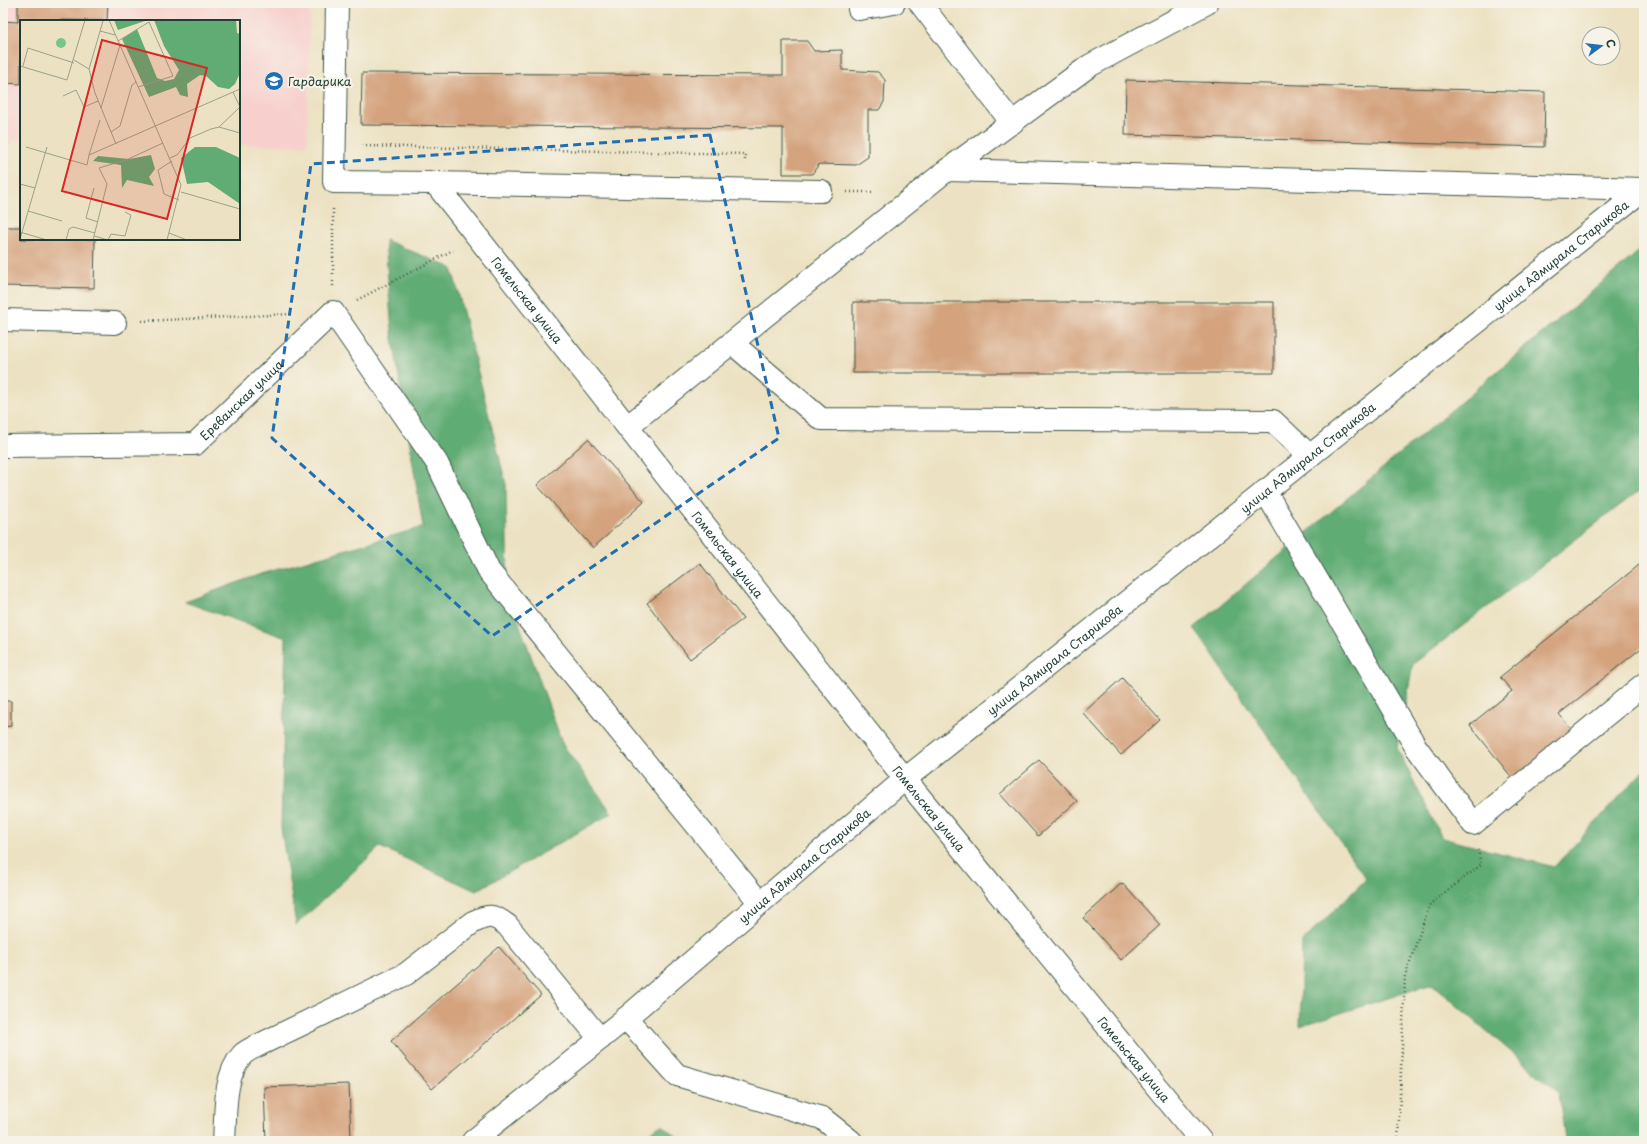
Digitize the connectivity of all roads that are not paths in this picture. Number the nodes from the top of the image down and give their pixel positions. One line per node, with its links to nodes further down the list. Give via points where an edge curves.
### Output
1 (337, 3): 8 (street, via 334,182)
2 (894, 3): 5 (street)
3 (920, 3): 6 (street)
4 (1207, 3): 6 (street, via 1089,66)
5 (859, 9)
6 (1012, 123): 7 (street)
7 (948, 170): 9 (street); 13 (street)
8 (436, 183): 10 (street); 14 (street, Гомельская улица)
9 (1644, 189): 16 (street, улица Адмирала Старикова)
10 (821, 191)
11 (3, 320): 12 (street)
12 (115, 323)
13 (732, 343): 14 (street); 16 (street, via 821,419 1273,421)
14 (628, 426): 19 (street, Гомельская улица)
15 (3, 446): 20 (street, Ереванская улица, via 195,444 333,312 437,463 489,571)
16 (1310, 456): 17 (street, улица Адмирала Старикова)
17 (1265, 491): 18 (street, via 1416,748 1473,824); 19 (street, улица Адмирала Старикова)
18 (1644, 684)
19 (905, 779): 20 (street, улица Адмирала Старикова); 26 (street, Гомельская улица)
20 (760, 903): 21 (street, улица Адмирала Старикова)
21 (626, 1018): 22 (street, улица Адмирала Старикова); 25 (street, via 677,1075 822,1118)
22 (600, 1039): 23 (street, via 507,925 496,917 484,917 473,922 406,974 243,1054 232,1071); 24 (street, улица Адмирала Старикова)
23 (224, 1141)
24 (473, 1141)
25 (851, 1141)
26 (1202, 1141)

